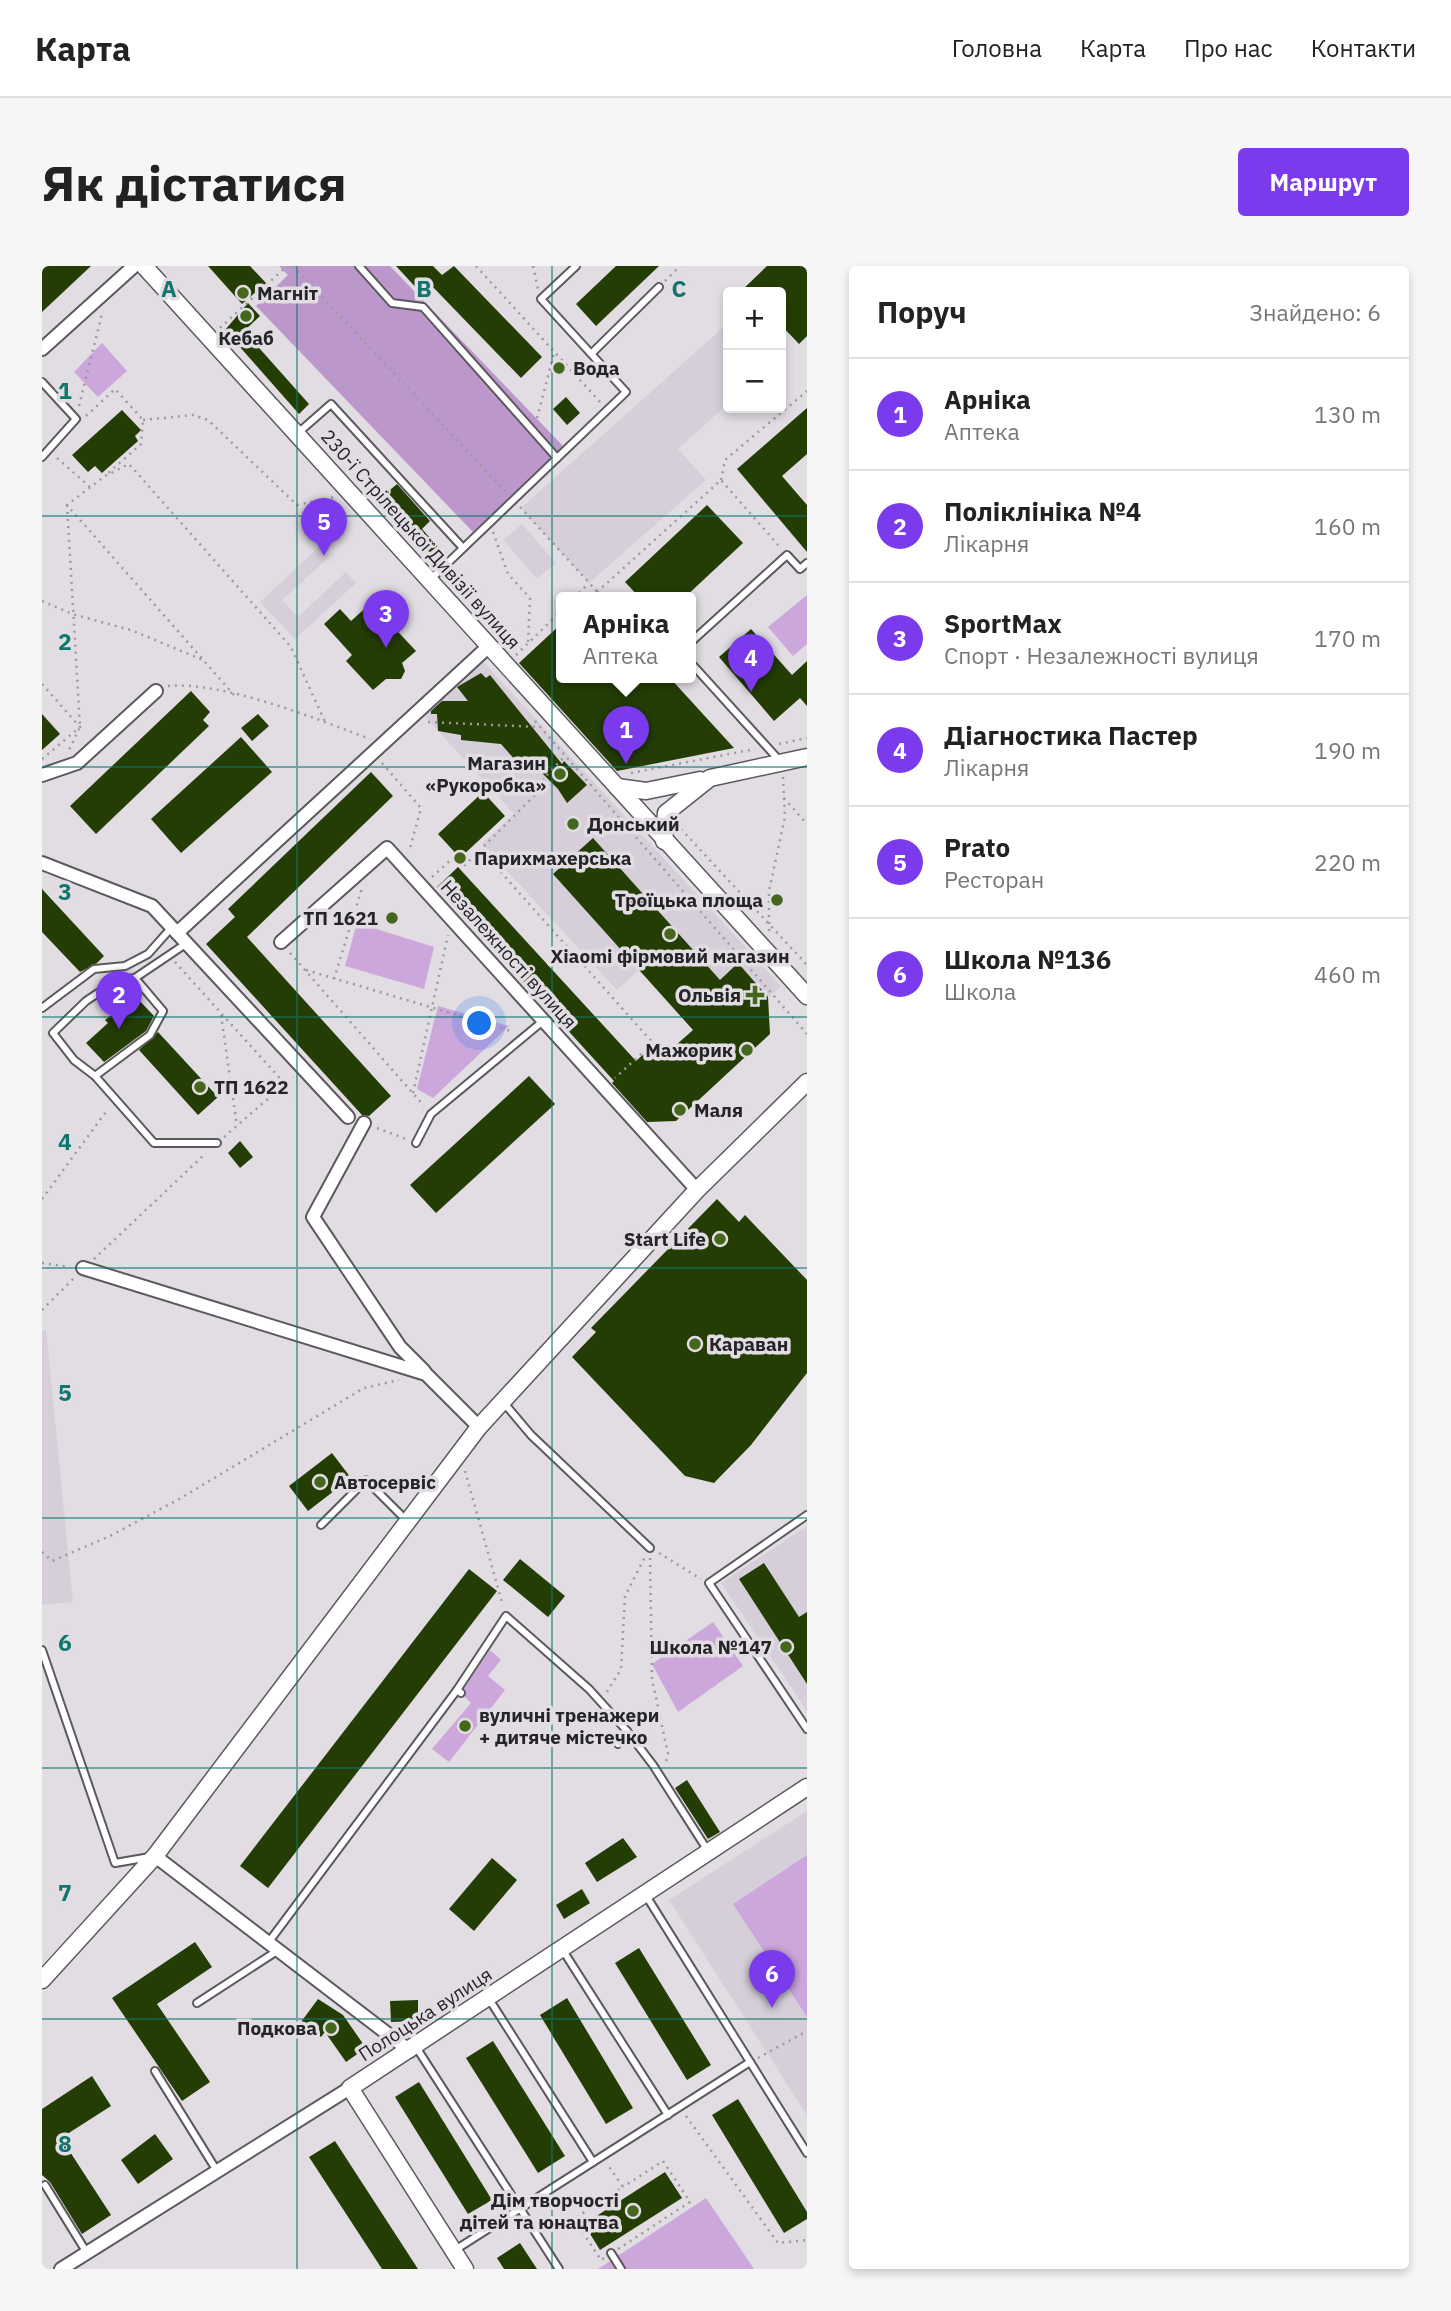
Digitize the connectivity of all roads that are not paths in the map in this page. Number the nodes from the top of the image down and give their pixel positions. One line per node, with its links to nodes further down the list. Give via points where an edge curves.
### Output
1 (134, 266): 6 (street)
2 (144, 266): 9 (street, 230-ї Стрілецької Дивізії вулиця)
3 (359, 266): 11 (lane, via 392,303 423,307)
4 (576, 266): 7 (lane, via 541,299)
5 (659, 287): 7 (lane)
6 (42, 349)
7 (592, 353): 11 (lane, via 626,393)
8 (42, 382): 10 (lane, via 76,419)
9 (298, 433): 12 (lane, via 331,404); 14 (street, 230-ї Стрілецької Дивізії вулиця)
10 (42, 457)
11 (558, 458): 12 (lane)
12 (463, 548): 14 (lane)
13 (807, 563): 15 (lane, via 800,569 787,555)
14 (431, 579): 16 (street, 230-ї Стрілецької Дивізії вулиця)
15 (696, 637)
16 (489, 646): 23 (street, 230-ї Стрілецької Дивізії вулиця); 26 (street)
17 (696, 669): 20 (lane)
18 (156, 691): 21 (street, via 77,762)
19 (807, 757): 20 (street)
20 (782, 763): 22 (street)
21 (42, 775)
22 (709, 778): 23 (street, via 646,791); 24 (street, via 666,813)
23 (622, 780): 24 (street, 230-ї Стрілецької Дивізії вулиця)
24 (664, 841): 30 (street, 230-ї Стрілецької Дивізії вулиця)
25 (42, 863): 26 (street, via 152,906)
26 (174, 930): 28 (street); 31 (lane, via 148,954 125,966 94,969)
27 (281, 942): 32 (street, Незалежності вулиця, via 387,848)
28 (187, 943): 29 (lane); 35 (street)
29 (135, 978): 33 (lane, via 163,1012 149,1035); 33 (lane, via 116,981 86,1001 53,1033 74,1060)
30 (807, 996)
31 (42, 1008)
32 (544, 1020): 38 (lane, via 431,1114); 39 (street, Незалежності вулиця)
33 (95, 1076): 37 (lane, via 154,1143)
34 (807, 1082): 39 (street)
35 (348, 1116)
36 (364, 1123): 41 (street, via 313,1217 400,1347)
37 (217, 1143)
38 (416, 1143)
39 (697, 1190): 42 (street)
40 (83, 1268): 41 (street)
41 (426, 1374): 43 (street)
42 (502, 1401): 43 (street); 47 (lane, via 531,1435)
43 (479, 1427): 45 (street)
44 (807, 1515): 49 (lane, via 709,1583)
45 (408, 1522): 46 (lane, via 366,1480); 54 (street)
46 (321, 1525)
47 (650, 1548)
48 (42, 1650): 54 (lane, via 116,1863)
49 (807, 1729)
50 (627, 1731): 51 (lane); 53 (lane); 56 (lane, via 506,1616 459,1692)
51 (618, 1744)
52 (807, 1787): 53 (street, Полоцька вулиця)
53 (708, 1851): 55 (street, Полоцька вулиця)
54 (155, 1856): 56 (street); 58 (street)
55 (645, 1894): 57 (street, Полоцька вулиця); 62 (lane)
56 (273, 1947): 60 (lane); 61 (street)
57 (562, 1949): 59 (street, Полоцька вулиця); 65 (lane)
58 (42, 1980)
59 (489, 1998): 61 (street, Полоцька вулиця); 67 (lane)
60 (197, 2003)
61 (413, 2049): 64 (street, Полоцька вулиця); 70 (lane)
62 (750, 2062): 65 (lane); 66 (lane)
63 (155, 2071): 68 (lane)
64 (350, 2088): 68 (street, Полоцька вулиця); 71 (street)
65 (668, 2115): 67 (lane)
66 (807, 2153)
67 (593, 2162): 70 (lane)
68 (217, 2171): 72 (street, Полоцька вулиця)
69 (45, 2185): 72 (lane)
70 (520, 2209): 71 (lane); 76 (lane)
71 (453, 2251): 75 (street)
72 (86, 2253): 74 (street, Полоцька вулиця)
73 (611, 2253): 77 (lane)
74 (61, 2269)
75 (465, 2269)
76 (559, 2269)
77 (621, 2269)

